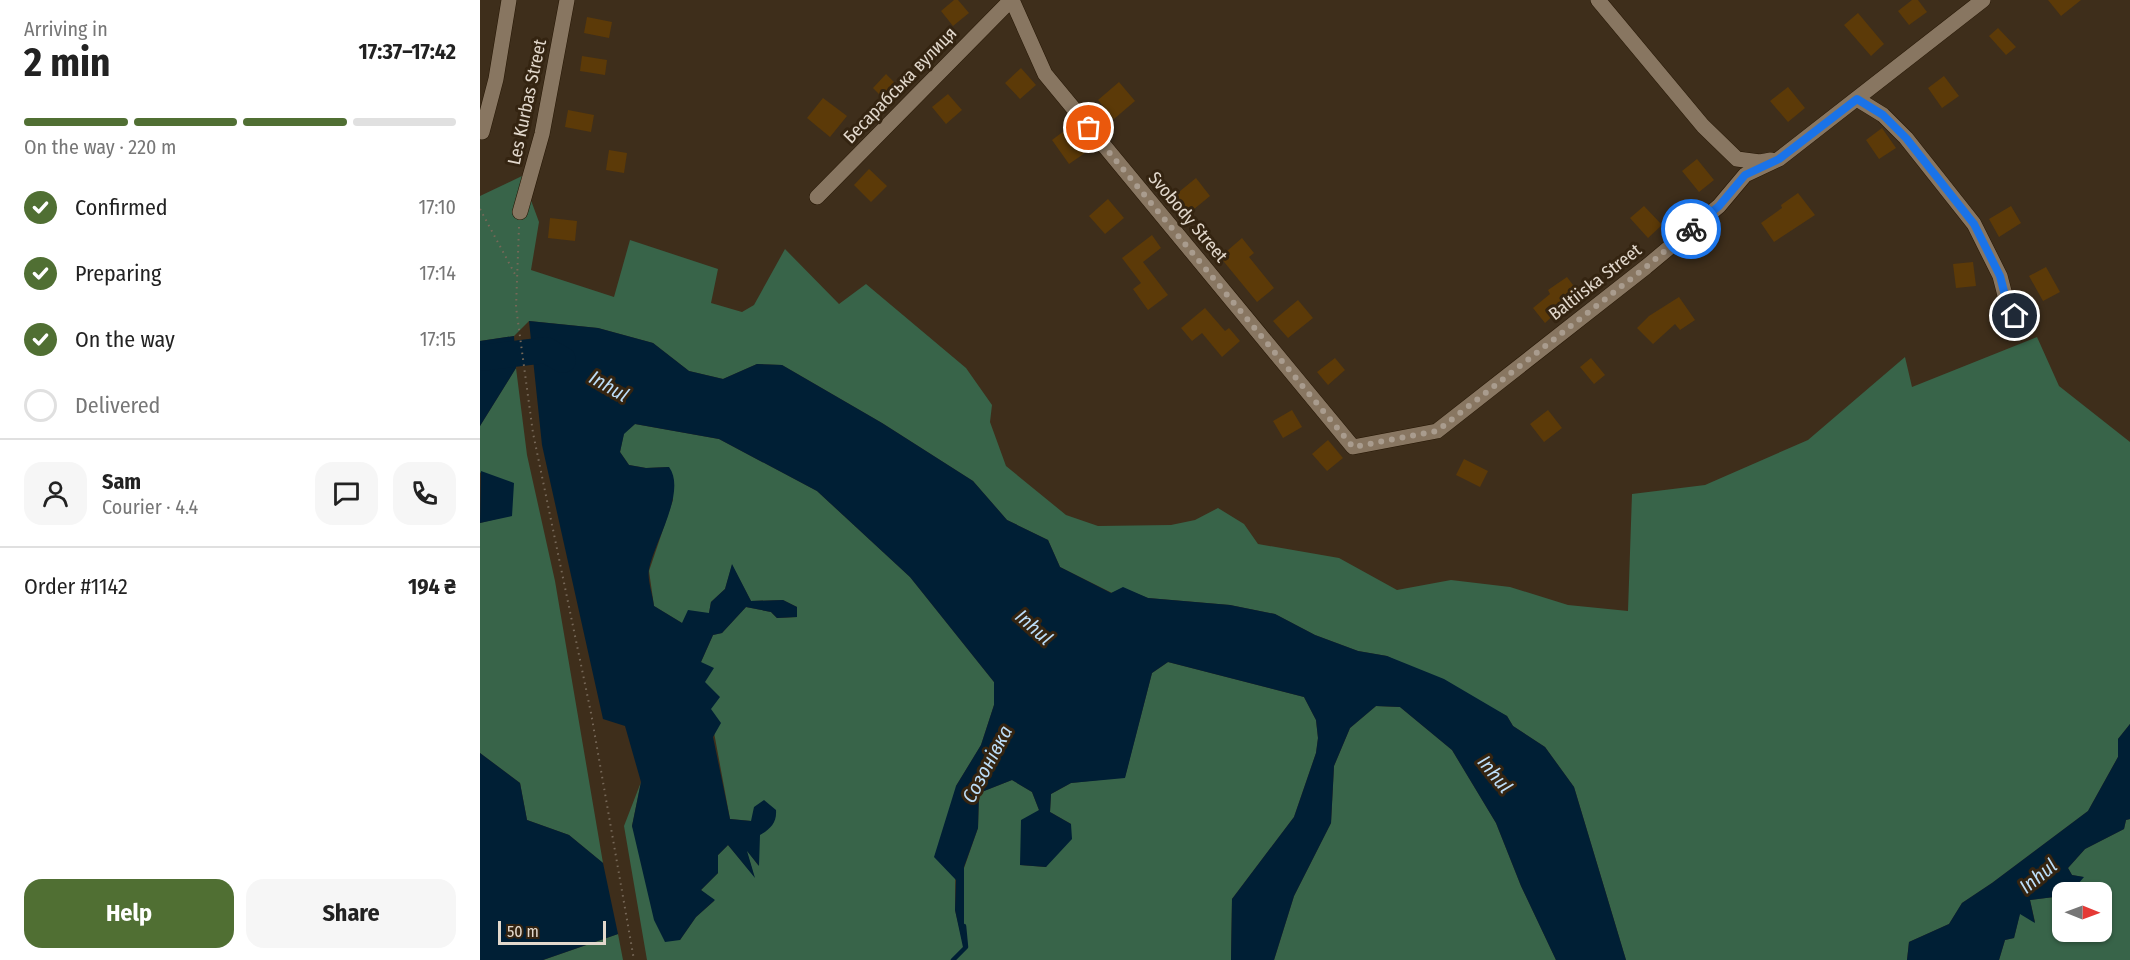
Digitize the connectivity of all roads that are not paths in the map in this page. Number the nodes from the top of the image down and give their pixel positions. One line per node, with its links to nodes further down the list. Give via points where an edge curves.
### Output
1 (510, 0): 7 (street)
2 (567, 0): 10 (street, Les Kurbas Street, via 542,134)
3 (1011, 0): 9 (street, Бесарабська вулиця); 12 (street, Svobody Street, via 1045,74)
4 (1598, 0): 8 (street, via 1703,126 1737,159)
5 (1983, 0): 6 (street, Baltiiska Street)
6 (1857, 99): 8 (street, Baltiiska Street); 11 (street, via 1883,115 1906,138 1974,224 2000,276 2007,303)
7 (482, 132)
8 (1779, 159): 12 (street, Baltiiska Street, via 1745,175 1719,206 1646,267 1437,431)
9 (818, 197)
10 (520, 212)
11 (2023, 328)
12 (1353, 447)

